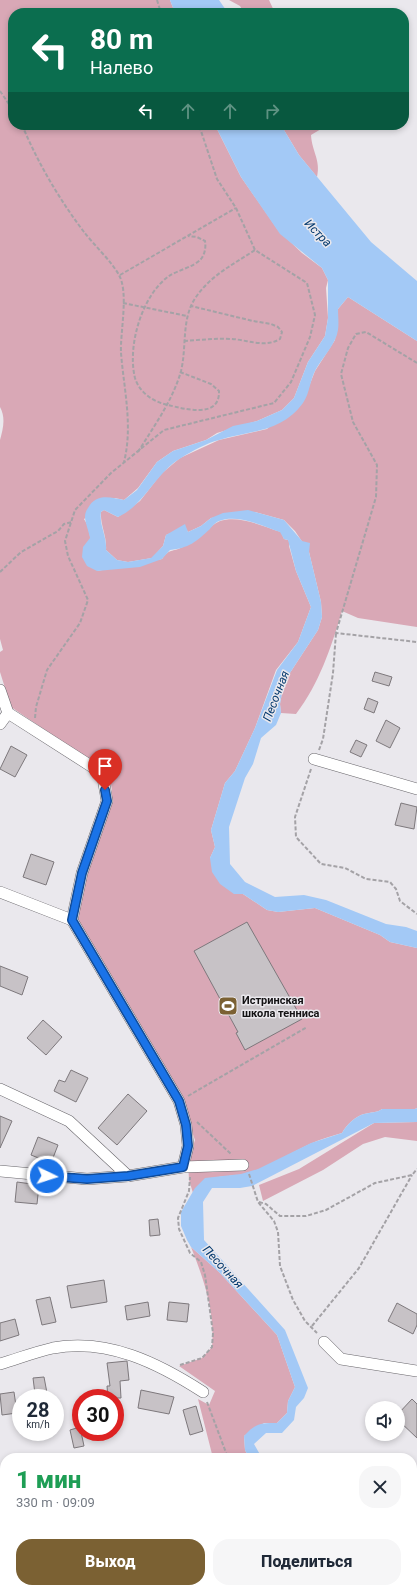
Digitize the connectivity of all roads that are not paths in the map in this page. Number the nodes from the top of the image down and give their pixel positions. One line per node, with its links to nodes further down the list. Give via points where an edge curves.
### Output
1 (0, 690): 2 (street)
2 (8, 714): 3 (street); 7 (street, via 94,768 103,778 107,801 82,873)
3 (0, 724)
4 (314, 759): 5 (street)
5 (417, 789)
6 (0, 892): 7 (street)
7 (72, 920): 9 (street, via 179,1101 186,1125 188,1146)
8 (0, 1089): 12 (street, via 69,1121)
9 (183, 1167): 10 (street); 12 (street)
10 (245, 1167)
11 (0, 1171): 12 (street, via 87,1179)
12 (128, 1176)
13 (324, 1342): 15 (street, via 341,1359)
14 (0, 1364): 16 (street, via 53,1348 98,1347 136,1356)
15 (417, 1371)
16 (203, 1392)

